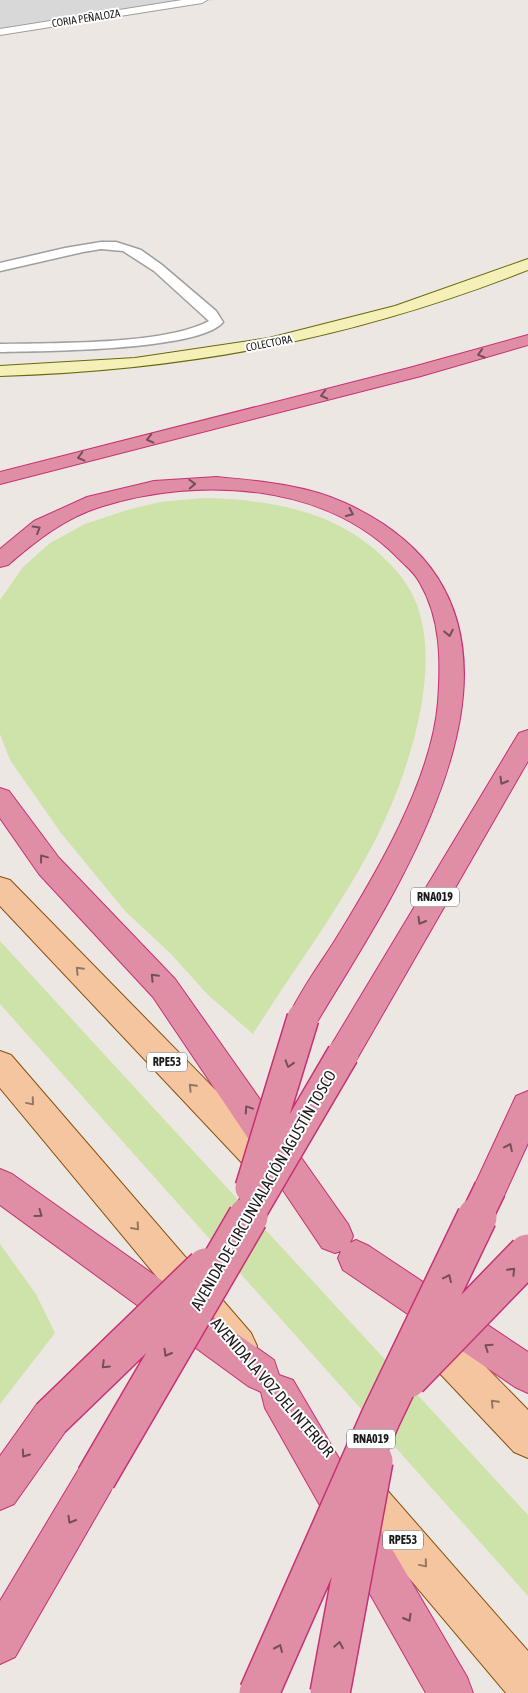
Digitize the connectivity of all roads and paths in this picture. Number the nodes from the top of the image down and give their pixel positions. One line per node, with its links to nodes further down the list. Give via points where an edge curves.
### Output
1 (202, 0): 2 (street, CORIA PEÑALOZA)
2 (0, 32)
3 (528, 264): 7 (main road, COLECTORA, via 398,312 293,339 160,360)
4 (0, 266): 6 (lane, via 104,245 122,246 140,255 211,314 216,322 200,332 140,341)
5 (528, 340): 8 (highway, one-way to 8)
6 (0, 348)
7 (0, 371)
8 (0, 478)
9 (0, 560): 16 (highway, one-way to 16, bridge, via 28,534 88,504 153,488 212,483 240,485 320,501 371,524 394,540 425,573 443,608 452,660 451,694 439,752 426,791 384,884 303,1018)
10 (528, 739): 16 (highway, AVENIDA DE CIRCUNVALACIÓN AGUSTÍN TOSCO / RNA019, one-way to 16, bridge)
11 (0, 798): 17 (highway, one-way to 11, via 164,988 49,866)
12 (0, 888): 17 (main road, RPE53, one-way to 12)
13 (0, 1065): 20 (main road, AVENIDA LA VOZ DEL INTERIOR / RPE53, one-way to 20)
14 (528, 1106): 21 (highway, RNA019, one-way to 14, bridge)
15 (0, 1185): 20 (highway, one-way to 20)
16 (234, 1237): 23 (highway, one-way to 23, bridge, via 51,1418); 24 (highway, AVENIDA DE CIRCUNVALACIÓN AGUSTÍN TOSCO / RNA019, one-way to 24, bridge)
17 (345, 1247): 19 (highway, one-way to 17); 22 (main road, RPE53, one-way to 17)
18 (528, 1254): 21 (highway, one-way to 18, bridge)
19 (528, 1374)
20 (270, 1383): 25 (main road, AVENIDA LA VOZ DEL INTERIOR / RPE53, one-way to 25); 28 (highway, one-way to 28)
21 (387, 1405): 26 (highway, RNA019, one-way to 21, bridge); 27 (highway, one-way to 21, bridge)
22 (528, 1438)
23 (0, 1490)
24 (0, 1642)
25 (528, 1685)
26 (259, 1693)
27 (330, 1693)
28 (451, 1693)

